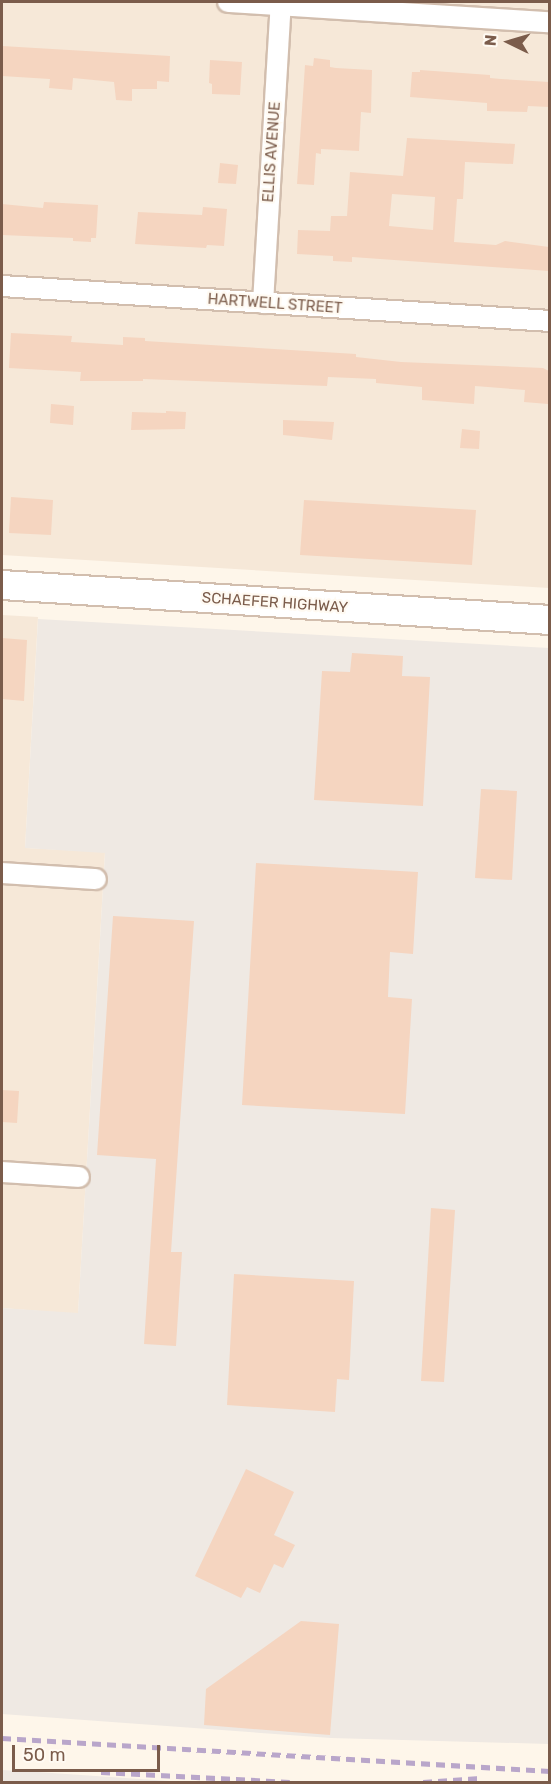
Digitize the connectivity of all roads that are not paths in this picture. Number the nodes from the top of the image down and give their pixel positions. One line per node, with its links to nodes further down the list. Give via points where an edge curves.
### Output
1 (228, 2): 2 (street)
2 (281, 3): 3 (street); 5 (street, ELLIS AVENUE)
3 (549, 22)
4 (2, 286): 5 (street, HARTWELL STREET)
5 (263, 303): 6 (street, HARTWELL STREET)
6 (549, 321)
7 (2, 585): 8 (main road, SCHAEFER HIGHWAY)
8 (549, 620)
9 (2, 873): 10 (street)
10 (96, 879)
11 (2, 1172): 12 (street)
12 (78, 1177)

